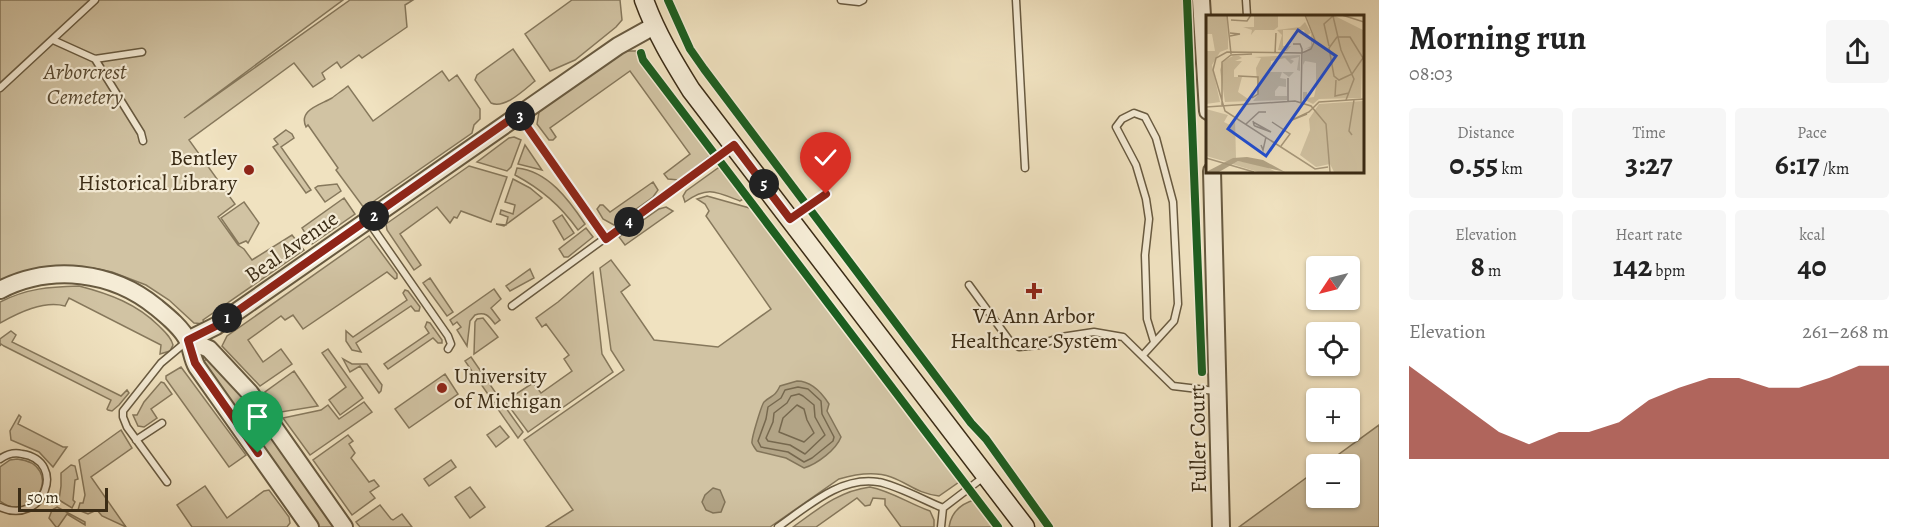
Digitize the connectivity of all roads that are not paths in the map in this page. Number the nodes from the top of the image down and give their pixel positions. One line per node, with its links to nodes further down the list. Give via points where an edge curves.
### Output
1 (95, 0): 11 (lane)
2 (644, 0): 9 (main road)
3 (841, 0): 4 (lane)
4 (863, 0)
5 (1016, 0): 18 (lane)
6 (1201, 0): 10 (street)
7 (1246, 0): 8 (lane)
8 (1247, 15)
9 (654, 26): 15 (street, Beal Avenue); 17 (main road, via 692,90)
10 (1206, 39)
11 (53, 40): 13 (lane); 14 (lane)
12 (142, 52): 13 (lane)
13 (95, 59): 16 (lane)
14 (0, 88)
15 (518, 114): 22 (street, Beal Avenue); 23 (lane)
16 (143, 141)
17 (734, 145): 21 (main road); 23 (lane)
18 (1024, 168)
19 (1212, 172): 31 (street, Fuller Court)
20 (826, 194): 21 (lane)
21 (790, 219): 35 (main road)
22 (368, 220): 27 (street, Beal Avenue, via 216,326); 29 (lane, via 448,336)
23 (606, 239): 26 (lane)
24 (969, 285): 30 (lane, via 1009,340 1019,347 1094,332 1123,337)
25 (0, 290): 27 (street, via 27,279 52,275 97,277 145,298)
26 (512, 306)
27 (188, 340): 33 (lane, via 161,363 123,411 124,422); 39 (street, via 195,363); 40 (street, via 209,350 250,393)
28 (1154, 342): 28 (lane, via 1174,321 1178,304 1173,202 1156,138 1145,117 1134,113 1116,127 1136,165 1146,199 1147,319); 30 (lane)
29 (448, 349)
30 (1143, 355): 31 (lane, via 1173,386)
31 (1218, 391): 44 (street, Fuller Court)
32 (162, 423): 33 (lane)
33 (136, 440): 36 (lane)
34 (0, 459): 37 (lane, via 15,453 28,454 43,467 47,488 37,506 28,511 17,513)
35 (986, 476): 38 (lane); 43 (main road)
36 (167, 482)
37 (0, 507)
38 (943, 508): 41 (lane, via 879,482 857,481 834,489); 42 (lane)
39 (310, 527)
40 (344, 527)
41 (778, 527)
42 (941, 527)
43 (1024, 527)
44 (1221, 527)

